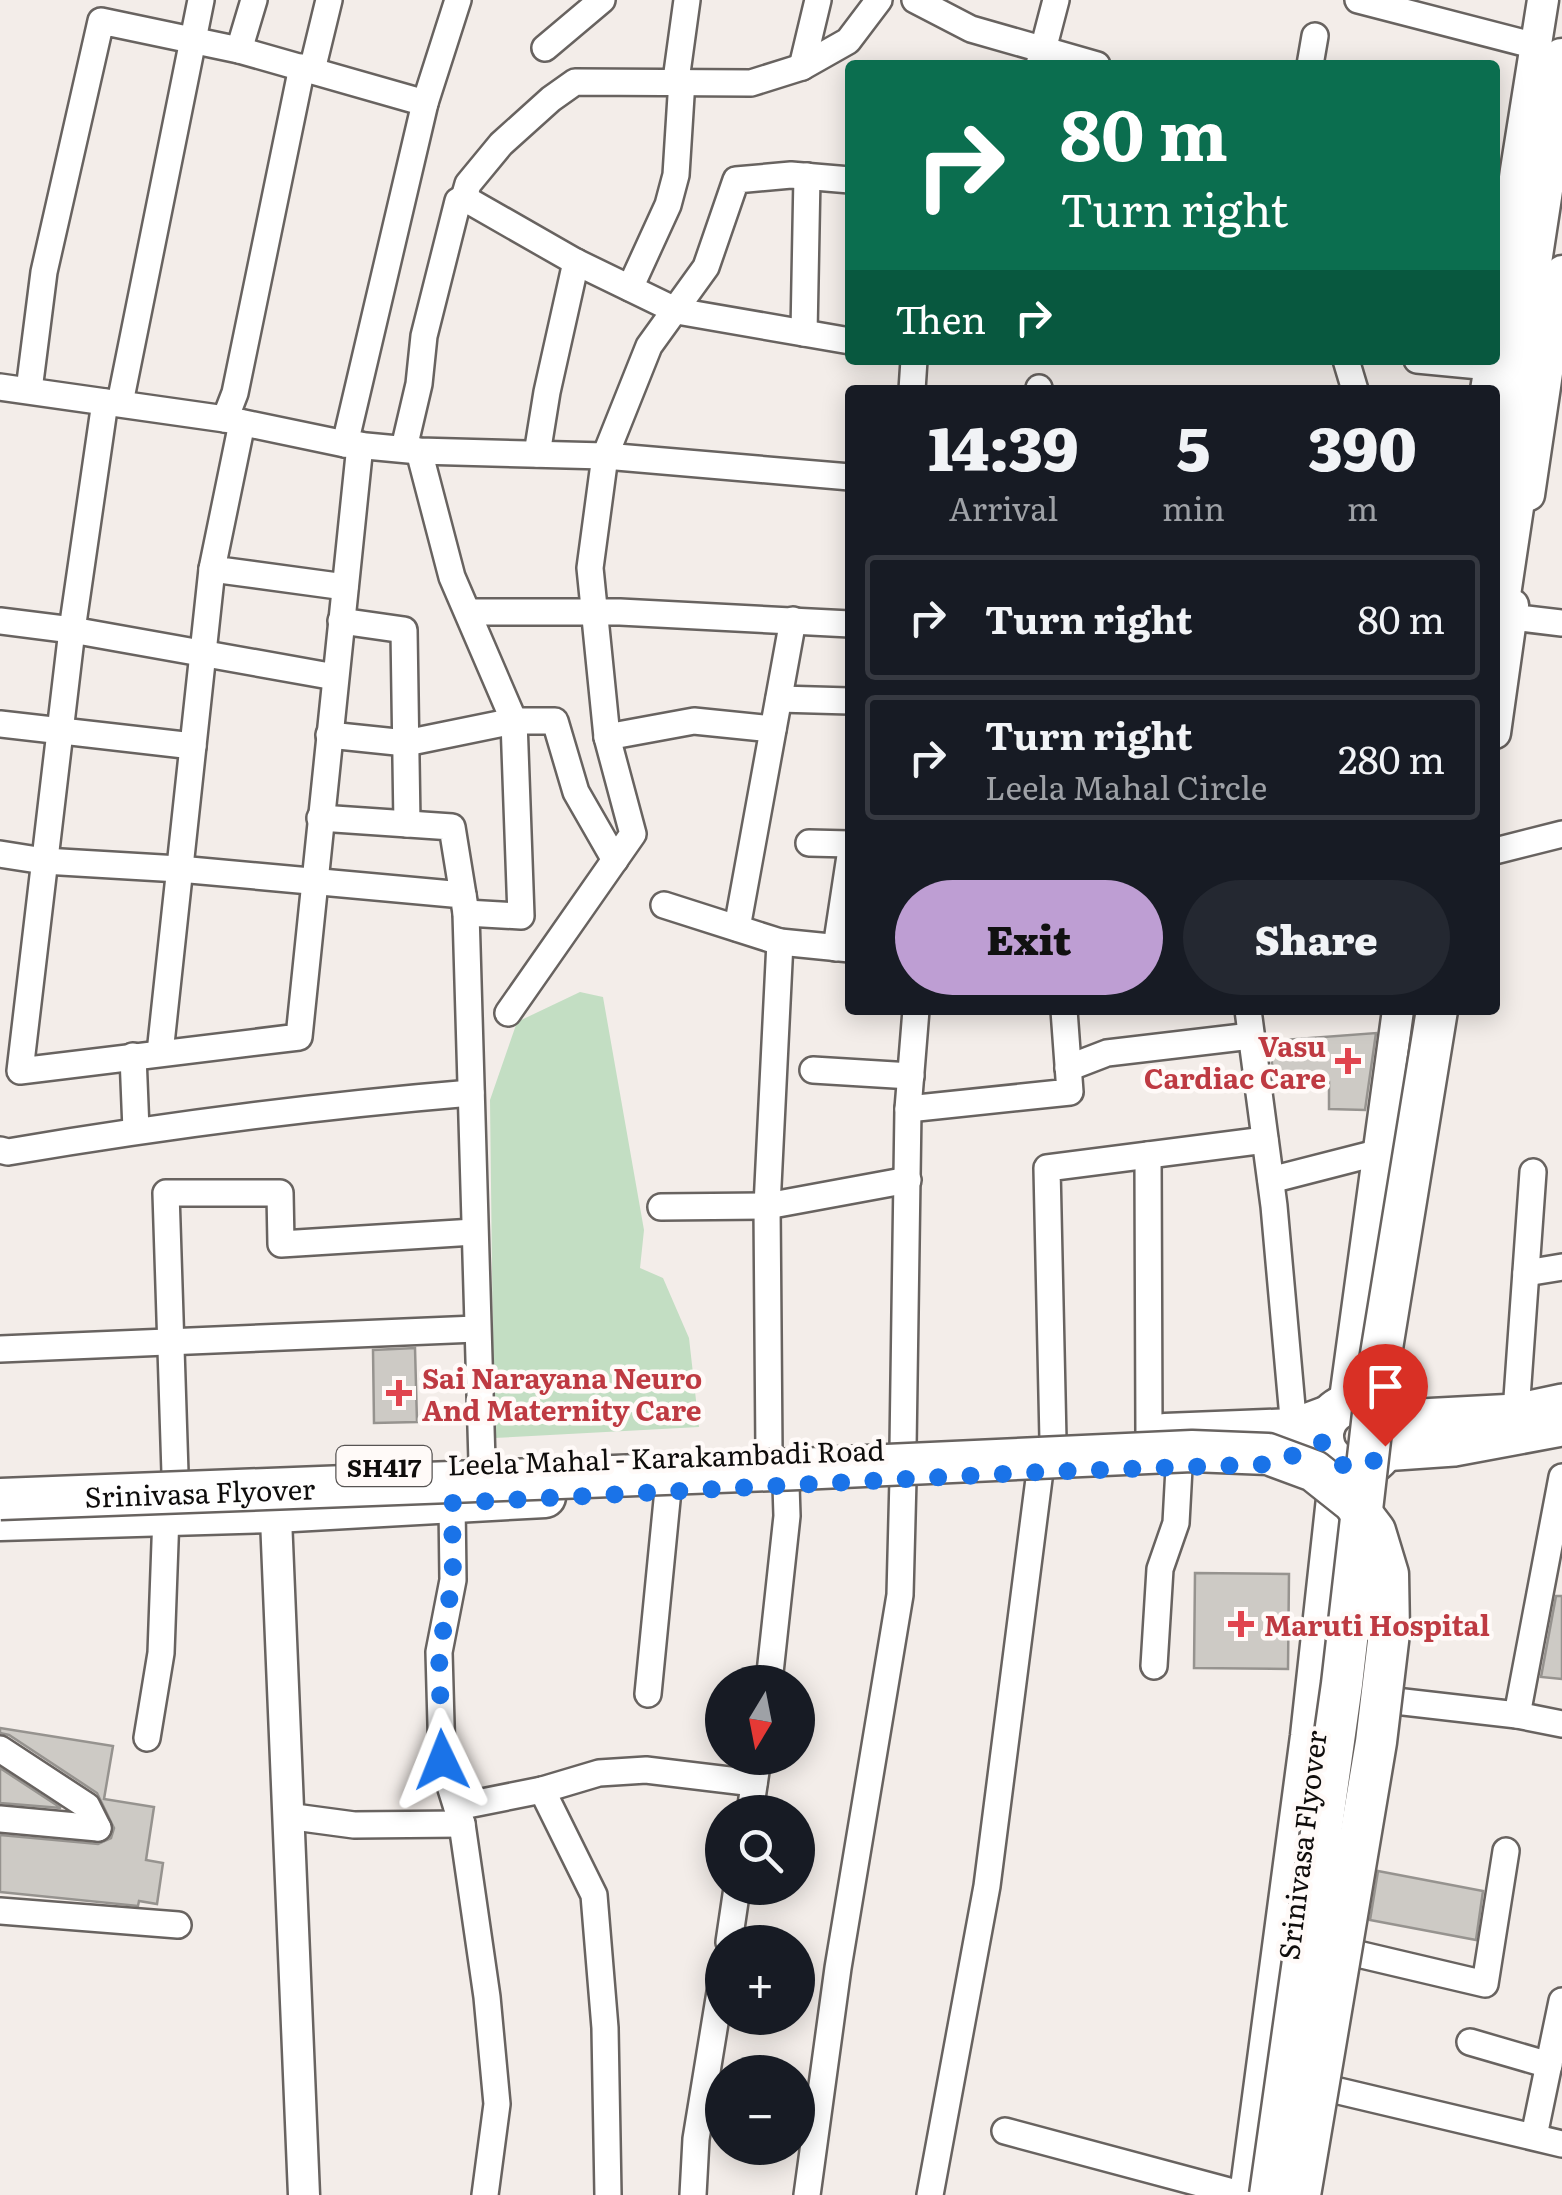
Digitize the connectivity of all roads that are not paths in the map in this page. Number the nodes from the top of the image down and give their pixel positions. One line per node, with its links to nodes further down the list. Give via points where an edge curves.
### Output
1 (201, 0): 16 (street)
2 (254, 0): 18 (street)
3 (329, 0): 23 (street)
4 (458, 0): 25 (street)
5 (602, 0): 17 (street)
6 (687, 0): 24 (street)
7 (818, 0): 22 (street)
8 (880, 0): 22 (street, via 848,41)
9 (915, 0): 20 (street)
10 (1056, 0): 20 (street)
11 (1358, 0): 13 (street)
12 (1543, 0): 19 (street)
13 (1424, 9): 19 (street)
14 (103, 11): 16 (street); 42 (street, via 44,272)
15 (1316, 36): 21 (street)
16 (191, 40): 18 (street); 44 (street)
17 (545, 48)
18 (240, 50): 23 (street)
19 (1549, 52): 26 (street); 50 (main road)
20 (1040, 58)
21 (1311, 60)
22 (802, 67): 24 (street, via 751,83)
23 (307, 69): 25 (street); 45 (street, via 234,393)
24 (679, 80): 30 (street, via 575,82 502,144); 34 (street, via 676,176)
25 (425, 103): 46 (street)
26 (1505, 167): 31 (street)
27 (807, 176): 28 (street); 35 (street, via 736,180 706,267); 37 (street)
28 (845, 180)
29 (1562, 191): 59 (main road)
30 (464, 198): 32 (street); 47 (street, via 424,336)
31 (1500, 248)
32 (576, 262): 34 (street); 48 (street)
33 (1562, 271): 36 (street)
34 (630, 288): 35 (street)
35 (677, 311): 37 (street); 49 (street, via 649,346)
36 (1558, 330): 43 (street)
37 (804, 333): 38 (street)
38 (845, 339)
39 (1447, 365): 40 (street)
40 (1489, 372)
41 (0, 388): 42 (street)
42 (29, 390): 44 (street)
43 (1553, 398): 59 (street)
44 (113, 402): 45 (street); 62 (street)
45 (234, 421): 46 (street); 52 (street)
46 (353, 444): 47 (street); 53 (street)
47 (411, 450): 48 (street); 54 (street)
48 (537, 454): 49 (street)
49 (605, 456): 51 (street); 55 (street, via 590,568)
50 (1500, 457)
51 (845, 477)
52 (212, 569): 53 (street); 63 (street)
53 (344, 586): 58 (street)
54 (468, 612): 55 (street); 68 (street)
55 (594, 612): 56 (street); 73 (street)
56 (793, 620): 60 (street); 66 (street)
57 (0, 621): 62 (street)
58 (341, 621): 65 (street); 74 (street, via 404,630)
59 (1503, 623): 61 (street); 64 (street)
60 (845, 624)
61 (1562, 624)
62 (72, 630): 63 (street); 71 (street)
63 (203, 654): 65 (street); 75 (street)
64 (1500, 664)
65 (335, 678): 72 (street)
66 (779, 698): 67 (street); 70 (street)
67 (845, 700)
68 (514, 721): 74 (street); 83 (street, via 555,721 576,792); 87 (street, via 521,916)
69 (0, 724): 71 (street)
70 (774, 729): 73 (street, via 694,720); 90 (street)
71 (60, 730): 75 (street); 84 (street)
72 (329, 736): 74 (street); 76 (street)
73 (607, 737): 83 (street, via 633,834)
74 (406, 744): 77 (street)
75 (193, 746): 85 (street)
76 (320, 818): 77 (street); 86 (street)
77 (406, 824): 87 (street, via 452,827)
78 (1562, 834): 81 (street)
79 (810, 843): 80 (street)
80 (845, 844)
81 (1500, 850)
82 (0, 854): 84 (street)
83 (615, 860): 93 (street)
84 (44, 861): 85 (street); 102 (street, via 20,1071)
85 (180, 868): 86 (street); 101 (street)
86 (315, 882): 87 (street); 101 (street, via 299,1037)
87 (465, 904): 106 (street)
88 (664, 905): 90 (street)
89 (845, 922): 92 (street)
90 (737, 928): 91 (street)
91 (780, 942): 92 (street); 116 (street)
92 (843, 948)
93 (508, 1014)
94 (916, 1015): 105 (street)
95 (1064, 1015): 103 (street)
96 (1397, 1015): 111 (street)
97 (1416, 1015): 178 (main road, Srinivasa Flyover, via 1362,1357)
98 (1436, 1015): 179 (main road, Srinivasa Flyover, bridge, via 1378,1378)
99 (1452, 1015): 128 (street, via 1392,1385)
100 (1250, 1023): 103 (street, via 1107,1053); 109 (street)
101 (160, 1053): 102 (street)
102 (132, 1056): 108 (street)
103 (1068, 1068): 107 (street, via 1070,1092)
104 (812, 1070): 105 (street)
105 (910, 1076): 107 (street)
106 (471, 1094): 108 (street); 118 (street)
107 (908, 1110): 114 (street)
108 (136, 1130): 110 (street)
109 (1266, 1140): 112 (street); 115 (street)
110 (0, 1150)
111 (1376, 1153): 115 (street); 128 (street)
112 (1148, 1155): 127 (street); 129 (street, via 1047,1168)
113 (1533, 1172): 120 (street)
114 (908, 1180): 116 (street); 131 (street)
115 (1271, 1180): 128 (street)
116 (767, 1206): 117 (street); 133 (street)
117 (660, 1207)
118 (474, 1232): 121 (street); 122 (street, via 281,1244 280,1193 166,1194)
119 (1562, 1267): 120 (street)
120 (1526, 1272): 125 (street)
121 (476, 1329): 122 (street); 130 (street)
122 (171, 1342): 123 (street); 135 (street)
123 (0, 1349)
124 (1562, 1402): 125 (main road)
125 (1516, 1412): 128 (main road)
126 (1562, 1428): 128 (main road, via 1454,1448)
127 (1150, 1434): 128 (main road, Leela Mahal - Karakambadi Road / SH417); 129 (main road, Leela Mahal - Karakambadi Road / SH417)
128 (1349, 1434): 132 (main road, Leela Mahal - Karakambadi Road / SH417, via 1274,1464); 147 (street); 177 (street)
129 (1047, 1456): 131 (main road, Leela Mahal - Karakambadi Road / SH417); 132 (main road, Leela Mahal - Karakambadi Road / SH417); 176 (street, via 987,1886)
130 (482, 1462): 133 (main road, Leela Mahal - Karakambadi Road / SH417); 134 (main road, Leela Mahal - Karakambadi Road / SH417)
131 (903, 1464): 133 (main road, Leela Mahal - Karakambadi Road / SH417); 175 (street, via 900,1595)
132 (1180, 1468): 145 (street, via 1176,1523 1160,1569)
133 (778, 1469): 138 (main road, Leela Mahal - Karakambadi Road / SH417); 144 (street, via 786,1534)
134 (274, 1470): 135 (main road, Leela Mahal - Karakambadi Road / SH417); 141 (street)
135 (174, 1472): 137 (main road, Leela Mahal - Karakambadi Road / SH417)
136 (1562, 1477): 148 (street)
137 (0, 1481)
138 (668, 1490): 140 (main road, Leela Mahal - Karakambadi Road / SH417); 146 (street)
139 (0, 1499): 181 (main road, Srinivasa Flyover, bridge, via 1192,1451 1268,1454 1314,1471 1376,1531 1388,1574 1388,1633)
140 (452, 1503): 141 (main road, Leela Mahal - Karakambadi Road / SH417); 156 (street, via 453,1580 439,1652 442,1760)
141 (276, 1512): 142 (main road, Leela Mahal - Karakambadi Road / SH417); 157 (street)
142 (166, 1514): 143 (main road, Leela Mahal - Karakambadi Road / SH417); 150 (street, via 161,1653)
143 (0, 1520)
144 (770, 1665)
145 (1154, 1666)
146 (648, 1694)
147 (1349, 1696): 148 (street); 162 (street)
148 (1517, 1714): 149 (street)
149 (1562, 1724)
150 (148, 1738)
151 (0, 1749): 158 (street, via 88,1806 98,1828)
152 (755, 1775): 153 (street)
153 (754, 1784): 154 (street, via 646,1770 600,1773); 155 (street)
154 (542, 1790): 156 (street); 173 (street, via 594,1895)
155 (752, 1795)
156 (459, 1815): 157 (street, via 354,1825); 172 (street, via 498,2104)
157 (287, 1816): 171 (street)
158 (0, 1819)
159 (1506, 1850): 162 (street, via 1485,1984)
160 (0, 1910): 161 (street)
161 (178, 1925)
162 (1314, 1943): 167 (street)
163 (1562, 2001): 166 (street)
164 (713, 2035): 174 (street)
165 (1470, 2042): 166 (street)
166 (1549, 2065): 169 (street)
167 (1296, 2081): 169 (street); 180 (street)
168 (1005, 2131): 177 (street)
169 (1534, 2136): 170 (street)
170 (1562, 2144)
171 (304, 2195)
172 (485, 2195)
173 (608, 2195)
174 (693, 2195)
175 (807, 2195)
176 (930, 2195)
177 (1244, 2195)
178 (1254, 2195)
179 (1270, 2195)
180 (1280, 2195)
181 (1300, 2195)

